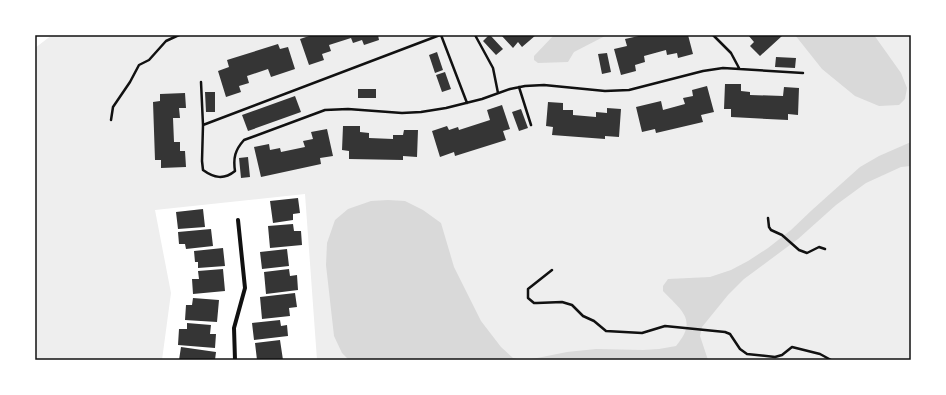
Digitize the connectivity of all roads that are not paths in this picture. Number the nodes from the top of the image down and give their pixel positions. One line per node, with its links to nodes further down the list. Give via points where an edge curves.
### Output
1 (179, 35): 11 (lane, via 166,41 149,60 139,65 113,108)
2 (440, 35): 10 (lane); 12 (lane)
3 (475, 35): 9 (lane, via 493,68)
4 (713, 35): 5 (lane, via 731,53)
5 (739, 68): 6 (lane); 8 (lane, via 703,71 629,90 605,91 544,85)
6 (803, 73)
7 (201, 82): 12 (lane)
8 (518, 87): 9 (lane); 13 (lane)
9 (498, 93): 10 (lane)
10 (467, 103): 12 (lane, via 402,113 325,110 244,140 237,149 234,159 235,171 229,176 210,175 203,170)
11 (110, 120)
12 (203, 125)
13 (531, 125)
14 (768, 218): 16 (lane, via 771,230 782,235 799,250 807,253 819,247)
15 (238, 220): 18 (street, via 245,288 234,328)
16 (825, 249)
17 (552, 270): 19 (lane, via 528,289 528,298 542,304 562,302 572,305 583,316 606,331 642,333 665,326 704,330 730,334 740,349 747,354 775,357 782,355 789,348 796,348 820,354)
18 (235, 360)
19 (831, 360)

